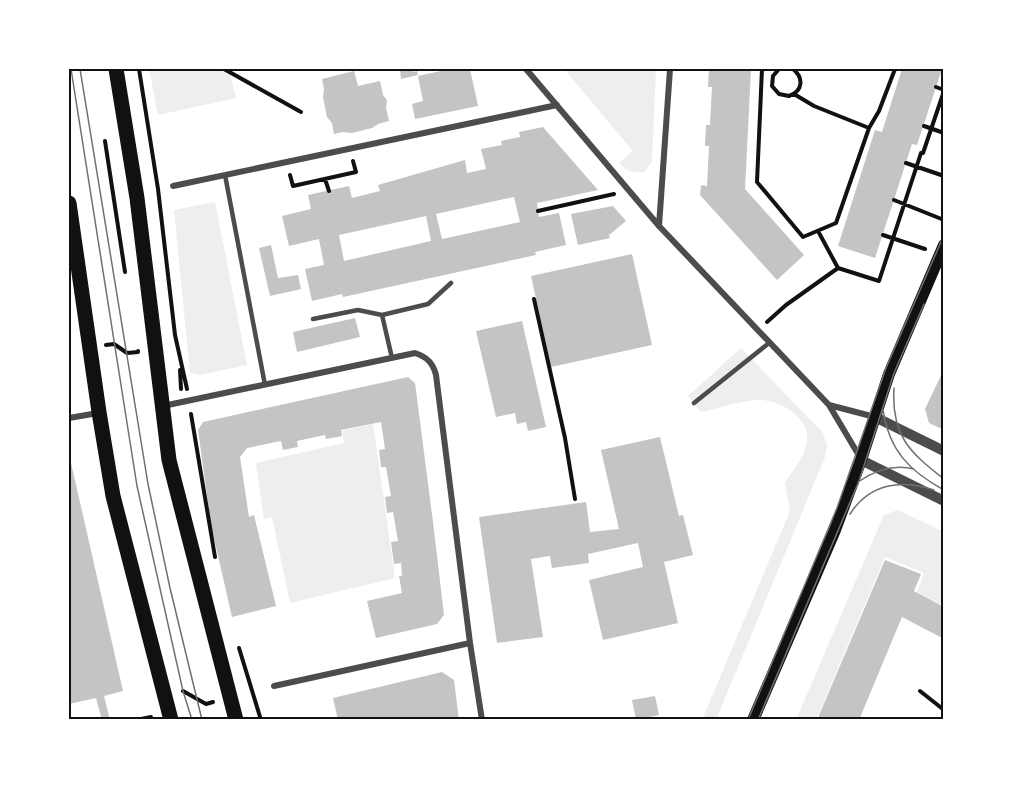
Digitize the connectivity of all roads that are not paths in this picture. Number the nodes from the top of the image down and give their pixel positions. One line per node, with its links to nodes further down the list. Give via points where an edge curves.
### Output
1 (116, 69): 18 (main road, via 137,198)
2 (526, 69): 4 (street)
3 (670, 69): 8 (street)
4 (557, 105): 5 (street); 8 (street)
5 (225, 175): 6 (street); 15 (lane)
6 (173, 186)
7 (69, 203): 19 (main road)
8 (659, 226): 13 (street)
9 (942, 250): 20 (main road, via 895,359)
10 (451, 283): 11 (lane, via 428,304)
11 (382, 315): 12 (lane, via 358,310); 14 (lane)
12 (313, 319)
13 (769, 343): 16 (lane); 17 (street)
14 (392, 358): 15 (street); 25 (street, via 415,353 434,366)
15 (266, 385): 18 (street)
16 (694, 404)
17 (829, 405): 20 (street); 23 (street)
18 (162, 406): 28 (main road, via 169,460)
19 (99, 412): 21 (street); 27 (main road, via 113,496)
20 (875, 417): 22 (street); 23 (main road)
21 (69, 418)
22 (944, 451)
23 (861, 460): 24 (street); 30 (main road)
24 (944, 501)
25 (470, 643): 26 (street); 29 (street)
26 (274, 686)
27 (171, 720)
28 (236, 720)
29 (482, 720)
30 (753, 720)

